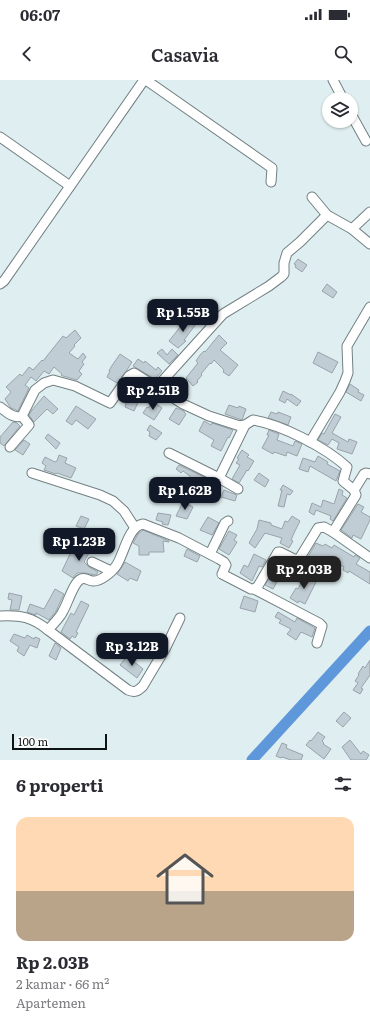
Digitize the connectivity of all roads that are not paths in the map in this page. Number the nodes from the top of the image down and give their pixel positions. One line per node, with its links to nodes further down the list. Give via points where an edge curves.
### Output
1 (145, 80): 7 (street, via 272,168); 8 (street)
2 (333, 80): 3 (street)
3 (339, 92)
4 (358, 127): 6 (street)
5 (0, 137): 8 (street)
6 (366, 141)
7 (271, 182)
8 (70, 186): 14 (street)
9 (312, 197): 11 (street)
10 (370, 212): 12 (street)
11 (327, 215): 12 (street); 16 (street, via 287,253 284,274 223,314)
12 (352, 229): 13 (street)
13 (370, 244)
14 (0, 284)
15 (370, 307): 20 (street, via 347,346 348,373 345,381)
16 (156, 388): 18 (street, via 132,373 109,403 75,386 53,380 35,390); 19 (street, via 209,416 240,426)
17 (0, 407): 18 (street, via 13,417)
18 (22, 416): 21 (street, via 29,426)
19 (245, 425): 20 (street, via 255,420); 25 (street)
20 (310, 442): 27 (street, via 347,467 343,481)
21 (10, 447)
22 (169, 453): 25 (street)
23 (32, 473): 29 (street, via 113,501 124,511)
24 (370, 474): 27 (street, via 364,474)
25 (219, 478): 26 (street)
26 (238, 489)
27 (354, 490): 30 (street, via 356,495)
28 (228, 522): 31 (street, via 225,523)
29 (135, 528): 31 (street, via 143,524); 34 (street)
30 (333, 532): 32 (street); 35 (street, via 324,526 318,528 299,559 278,552)
31 (210, 554): 35 (street, via 226,565 222,574)
32 (370, 558)
33 (92, 562): 34 (street)
34 (111, 571): 38 (street, via 98,580 81,579 73,589 63,612)
35 (254, 589): 39 (street, via 319,623 322,626)
36 (0, 616): 38 (street, via 29,618)
37 (180, 618): 38 (street, via 143,686 134,692)
38 (48, 630)
39 (317, 643)

